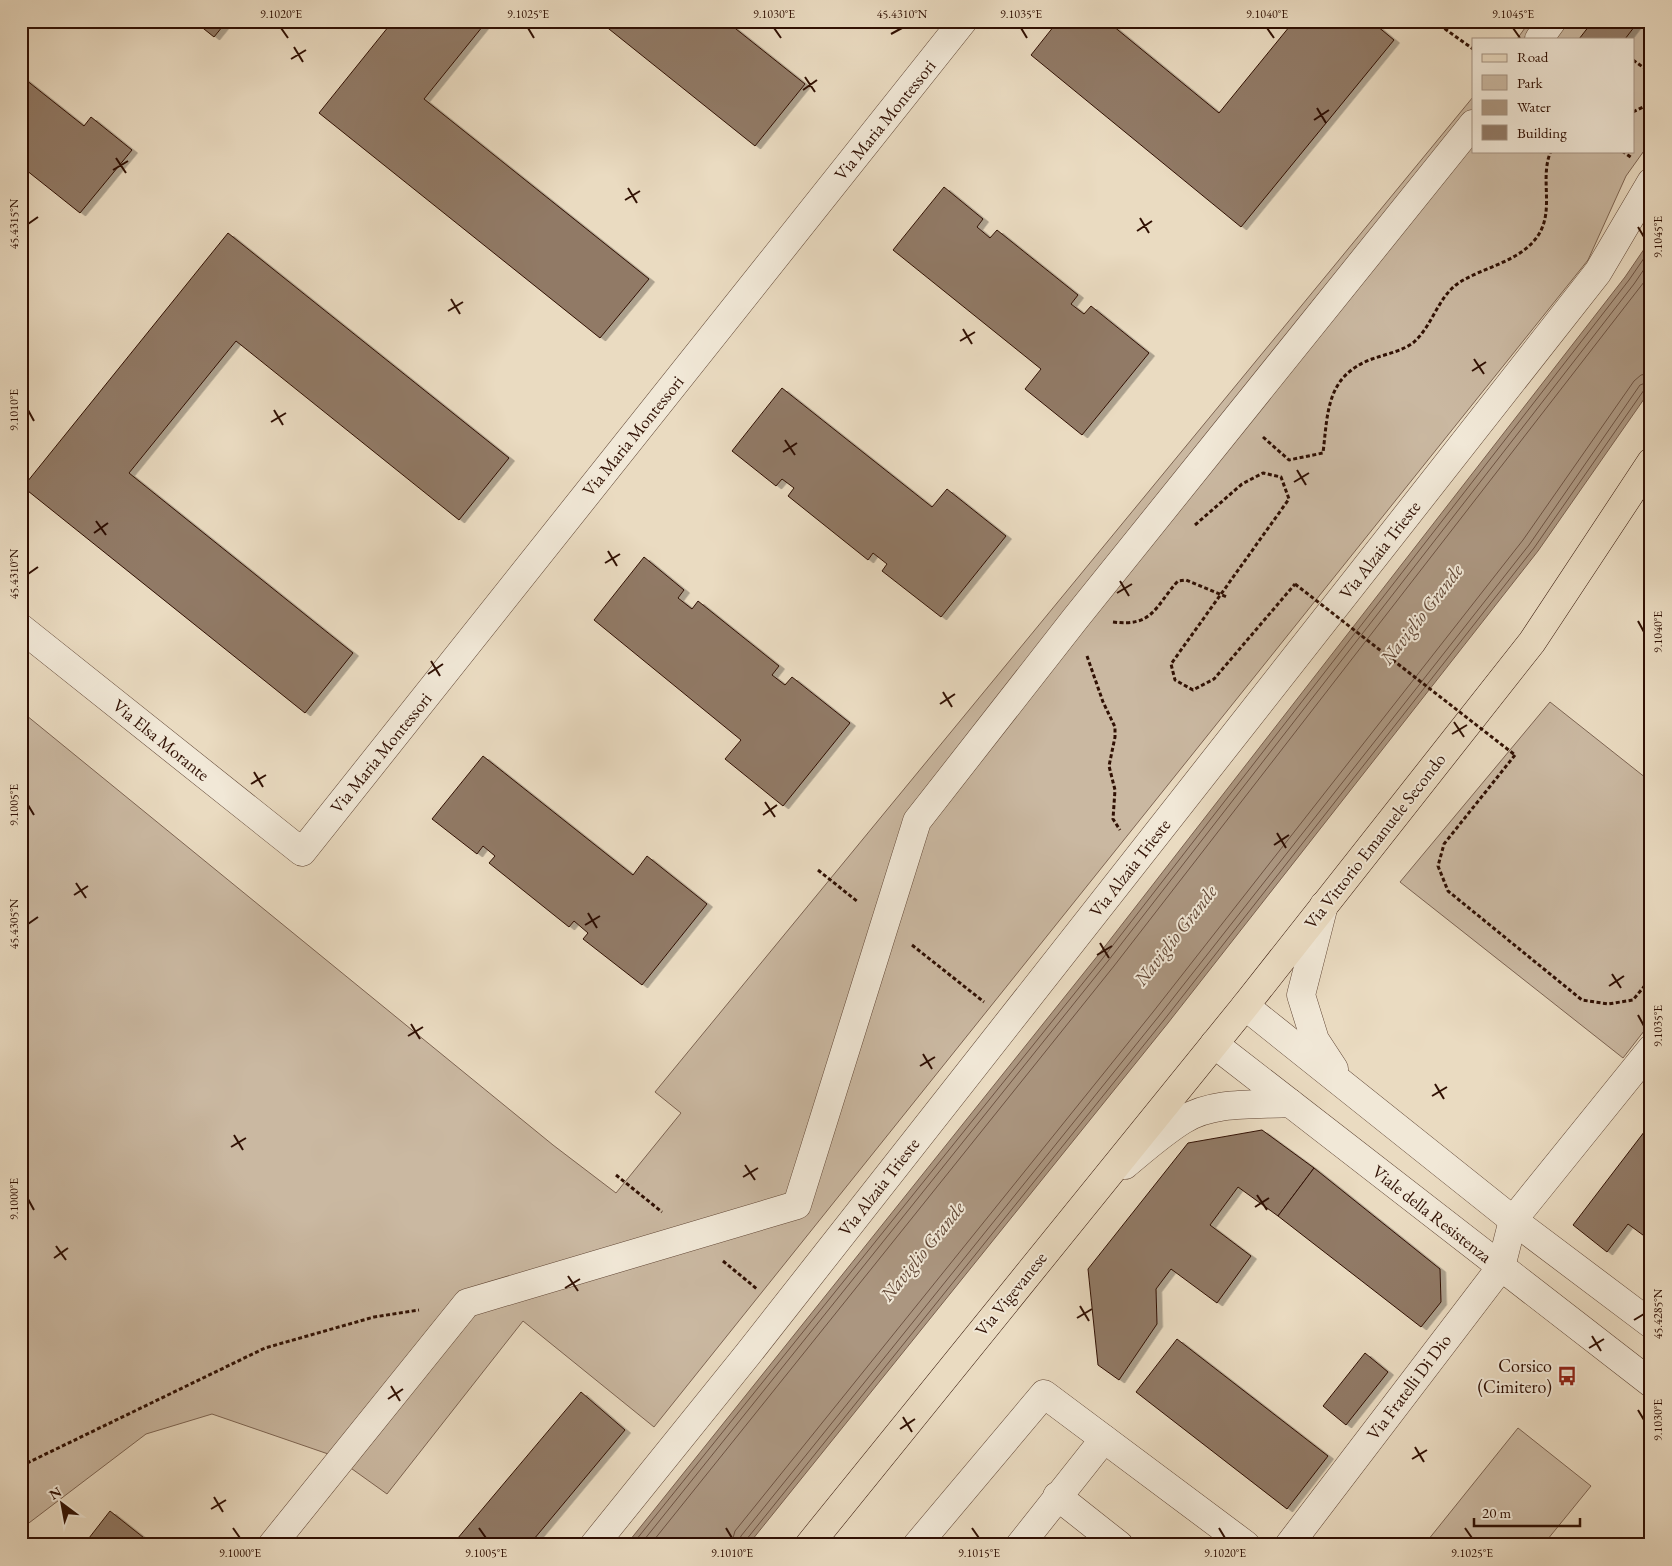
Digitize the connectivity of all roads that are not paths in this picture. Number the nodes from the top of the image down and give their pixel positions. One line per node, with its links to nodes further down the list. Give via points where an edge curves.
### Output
1 (964, 21): 8 (street, Via Maria Montessori)
2 (1552, 21): 3 (street)
3 (1540, 38)
4 (1472, 125): 22 (street, via 917,821 797,1205 467,1303)
5 (1651, 182): 23 (street, Via Alzaia Trieste, via 1598,272 748,1354)
6 (1651, 462): 9 (main road, Via Vittorio Emanuele Secondo, via 1532,642)
7 (21, 628): 8 (street, Via Elsa Morante)
8 (302, 852)
9 (1324, 905): 10 (main road, Via Vittorio Emanuele Secondo); 13 (street, via 1301,996 1315,1040)
10 (1245, 1006): 11 (main road, Via Vittorio Emanuele Secondo); 13 (street)
11 (1214, 1044): 14 (street, Viale della Resistenza); 15 (main road, Via Vigevanese)
12 (1651, 1050): 16 (street)
13 (1344, 1085): 16 (street)
14 (1290, 1103): 15 (street, via 1218,1108 1184,1119); 17 (street, Viale della Resistenza)
15 (1098, 1187): 24 (main road, Via Vigevanese)
16 (1513, 1220): 17 (street, Via Fratelli Di Dio); 18 (street)
17 (1501, 1267): 19 (street, Viale della Resistenza); 29 (street, Via Fratelli Di Dio)
18 (1651, 1324)
19 (1651, 1383)
20 (1104, 1439): 21 (street); 25 (street, via 1044,1394); 28 (street)
21 (1057, 1496): 26 (street); 27 (street)
22 (272, 1545)
23 (594, 1545)
24 (809, 1545)
25 (917, 1545)
26 (1020, 1545)
27 (1119, 1545)
28 (1246, 1545)
29 (1289, 1545)

